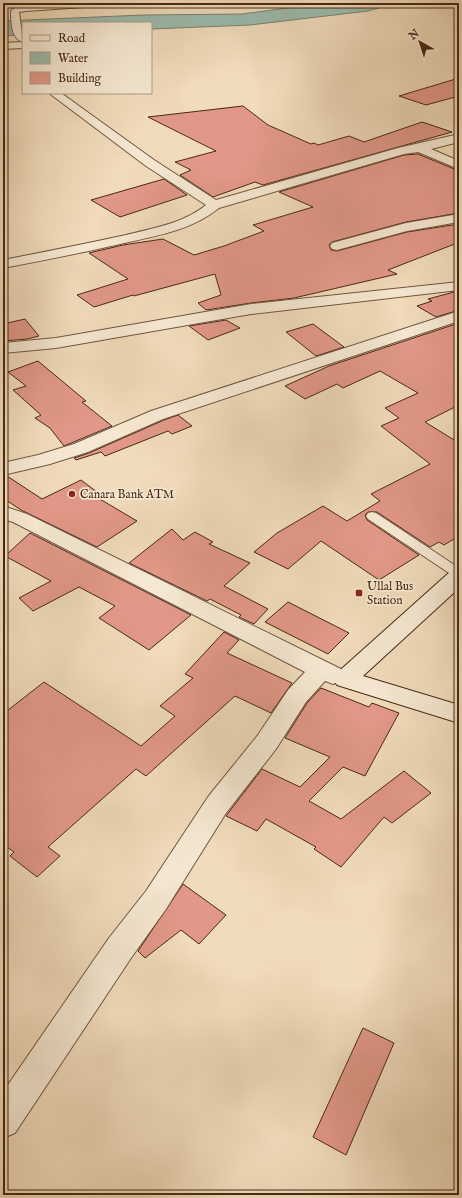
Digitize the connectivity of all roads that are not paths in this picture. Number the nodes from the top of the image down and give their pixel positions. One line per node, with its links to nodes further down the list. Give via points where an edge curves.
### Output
1 (99, 3): 2 (street)
2 (59, 4): 3 (street, via 15,11)
3 (22, 40): 4 (street)
4 (3, 46)
5 (55, 94): 9 (street, via 150,163)
6 (459, 138): 7 (street)
7 (419, 148): 8 (street); 9 (street)
8 (459, 165)
9 (214, 205): 12 (street, via 202,215 160,232)
10 (459, 218): 11 (street, via 406,227)
11 (337, 246)
12 (3, 264)
13 (459, 286): 15 (street, via 251,309 56,342)
14 (459, 316): 16 (street, via 157,415 80,448)
15 (3, 348)
16 (3, 469)
17 (3, 512): 20 (street, via 20,518)
18 (372, 516): 19 (lane)
19 (459, 575): 20 (street)
20 (333, 675): 21 (street); 22 (street, via 297,696 267,742 217,805 156,900 120,948)
21 (459, 714)
22 (3, 1121)

